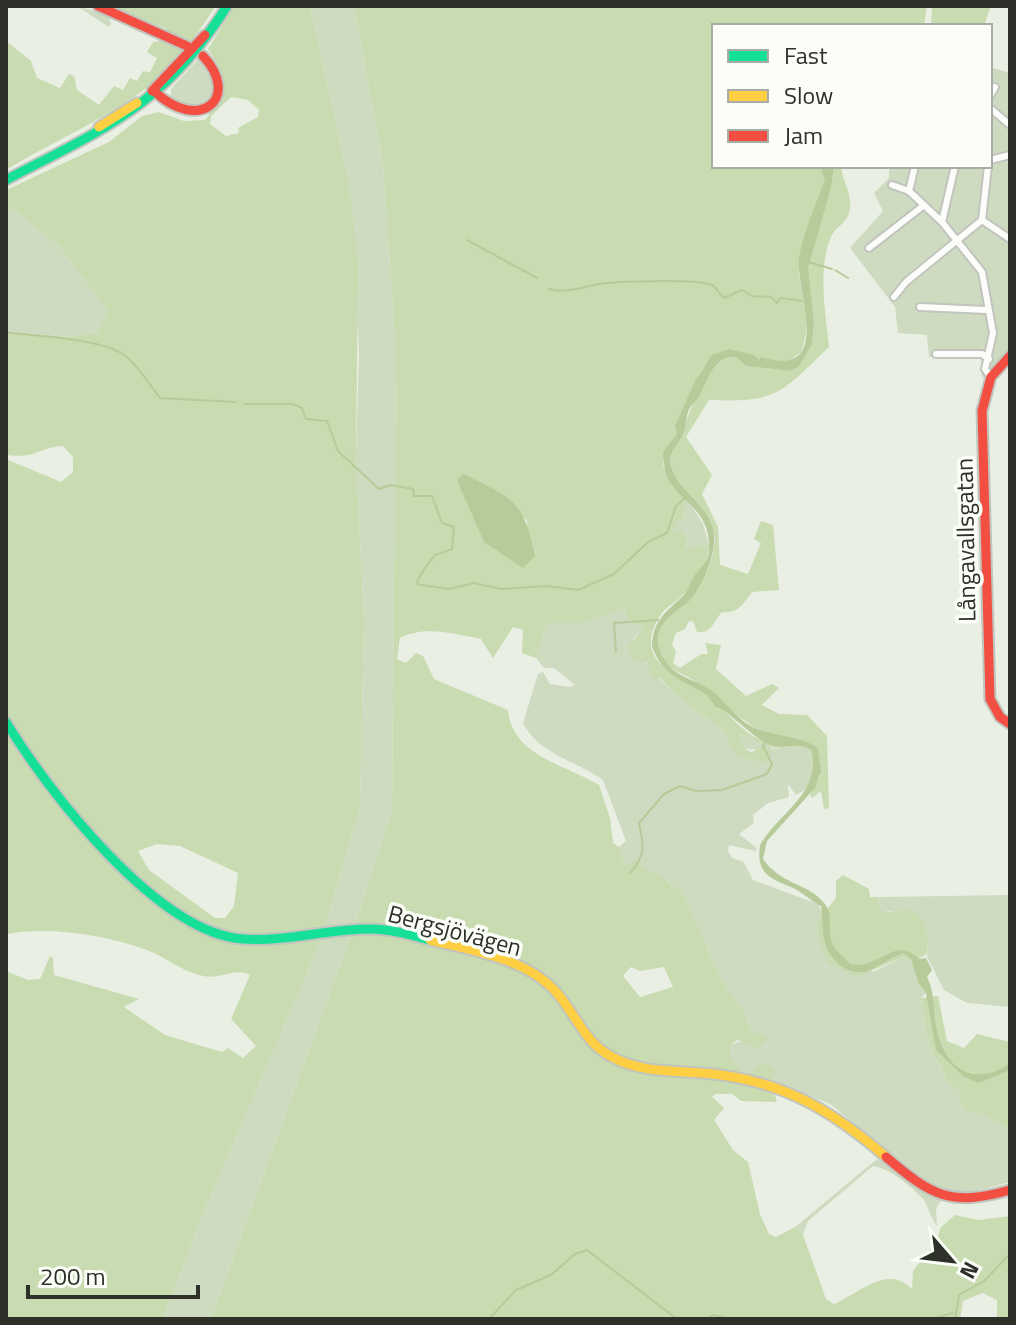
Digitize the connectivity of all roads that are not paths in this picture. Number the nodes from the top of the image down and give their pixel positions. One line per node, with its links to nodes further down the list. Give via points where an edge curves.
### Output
1 (98, 6): 3 (main road)
2 (227, 6): 6 (main road, via 207,42)
3 (187, 46)
4 (203, 56): 6 (main road, via 219,78 208,107 180,112)
5 (995, 87): 7 (street)
6 (156, 92): 13 (main road, via 122,121)
7 (992, 92)
8 (992, 110): 9 (street)
9 (1010, 125)
10 (915, 168): 15 (street)
11 (955, 168): 18 (street)
12 (988, 168): 17 (street)
13 (6, 180)
14 (892, 185): 15 (street)
15 (909, 191): 16 (street)
16 (923, 206): 18 (street); 21 (street)
17 (982, 220): 19 (street); 20 (street)
18 (942, 222): 20 (street)
19 (1010, 239)
20 (957, 241): 22 (street); 24 (street, via 984,275)
21 (869, 248)
22 (894, 297)
23 (920, 307): 24 (street)
24 (986, 310): 27 (street, via 993,333)
25 (936, 354): 27 (street, via 982,354)
26 (1010, 356): 28 (main road, Långavallsgatan)
27 (989, 359): 28 (street, via 985,369)
28 (991, 377): 30 (main road, Långavallsgatan, via 982,411 987,669 990,699)
29 (6, 722): 31 (main road, Bergsjövägen, via 44,778 91,831 150,890 199,928 243,940 383,929 514,964 557,990 588,1039 609,1056 653,1072 733,1078 808,1101 845,1121 931,1189 957,1199)
30 (1010, 724)
31 (1010, 1192)

